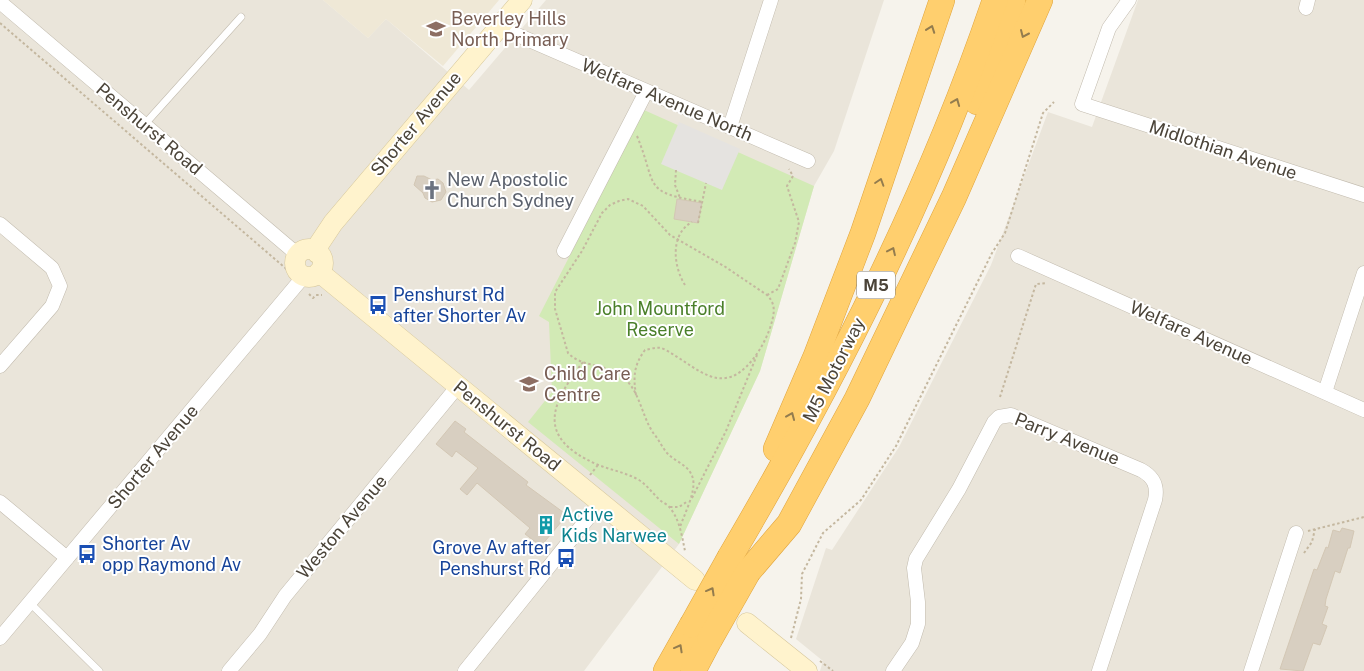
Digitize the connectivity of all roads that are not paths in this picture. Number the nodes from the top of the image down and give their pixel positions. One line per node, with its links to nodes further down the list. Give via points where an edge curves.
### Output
1 (522, 0): 10 (street, Shorter Avenue)
2 (771, 0): 13 (street)
3 (942, 0): 29 (highway, one-way to 3, via 847,277)
4 (995, 0): 29 (highway, M5 Motorway / M5, one-way to 4, via 872,293 933,159)
5 (1013, 0): 29 (highway, M5 Motorway / M5, via 961,142 897,289)
6 (1040, 0): 29 (highway, M5, one-way to 29, via 954,197 857,399 789,524)
7 (1129, 0): 15 (street, Midlothian Avenue, via 1110,28 1082,104)
8 (0, 2): 12 (street, Penshurst Road)
9 (240, 18): 12 (lane)
10 (499, 27): 11 (street, Welfare Avenue North); 19 (street, Shorter Avenue, via 333,223)
11 (646, 92): 13 (street, Welfare Avenue North); 17 (street)
12 (144, 125): 19 (street, Penshurst Road)
13 (730, 127): 14 (street, Welfare Avenue North)
14 (808, 161)
15 (1364, 195)
16 (0, 224): 21 (street, via 52,268 60,286 52,306)
17 (564, 251)
18 (1018, 256): 23 (street, Welfare Avenue)
19 (306, 271): 22 (street, Penshurst Road); 28 (street, Shorter Avenue)
20 (1364, 273): 23 (street)
21 (0, 366)
22 (458, 386): 26 (street, Penshurst Road); 36 (street, Weston Avenue, via 285,596 260,634)
23 (1325, 392): 24 (street, Welfare Avenue)
24 (1364, 410)
25 (0, 502): 28 (street)
26 (601, 502): 30 (street, Penshurst Road); 37 (street)
27 (1296, 533): 43 (street)
28 (67, 558): 31 (street, Shorter Avenue)
29 (739, 564): 33 (highway, M5 Motorway / M5, bridge)
30 (695, 580)
31 (30, 603): 34 (street, Shorter Avenue); 35 (lane)
32 (747, 622): 40 (street)
33 (701, 632): 38 (highway, M5 Motorway / M5, one-way to 33); 39 (highway, M5 Motorway / M5)
34 (0, 638)
35 (99, 671)
36 (229, 671)
37 (464, 671)
38 (666, 671)
39 (693, 671)
40 (807, 671)
41 (893, 671): 42 (street, Parry Avenue, via 907,653 917,629 914,568 919,551 959,489 994,422 1011,415 1141,470 1156,484 1155,500)
42 (1099, 671)
43 (1251, 671)

